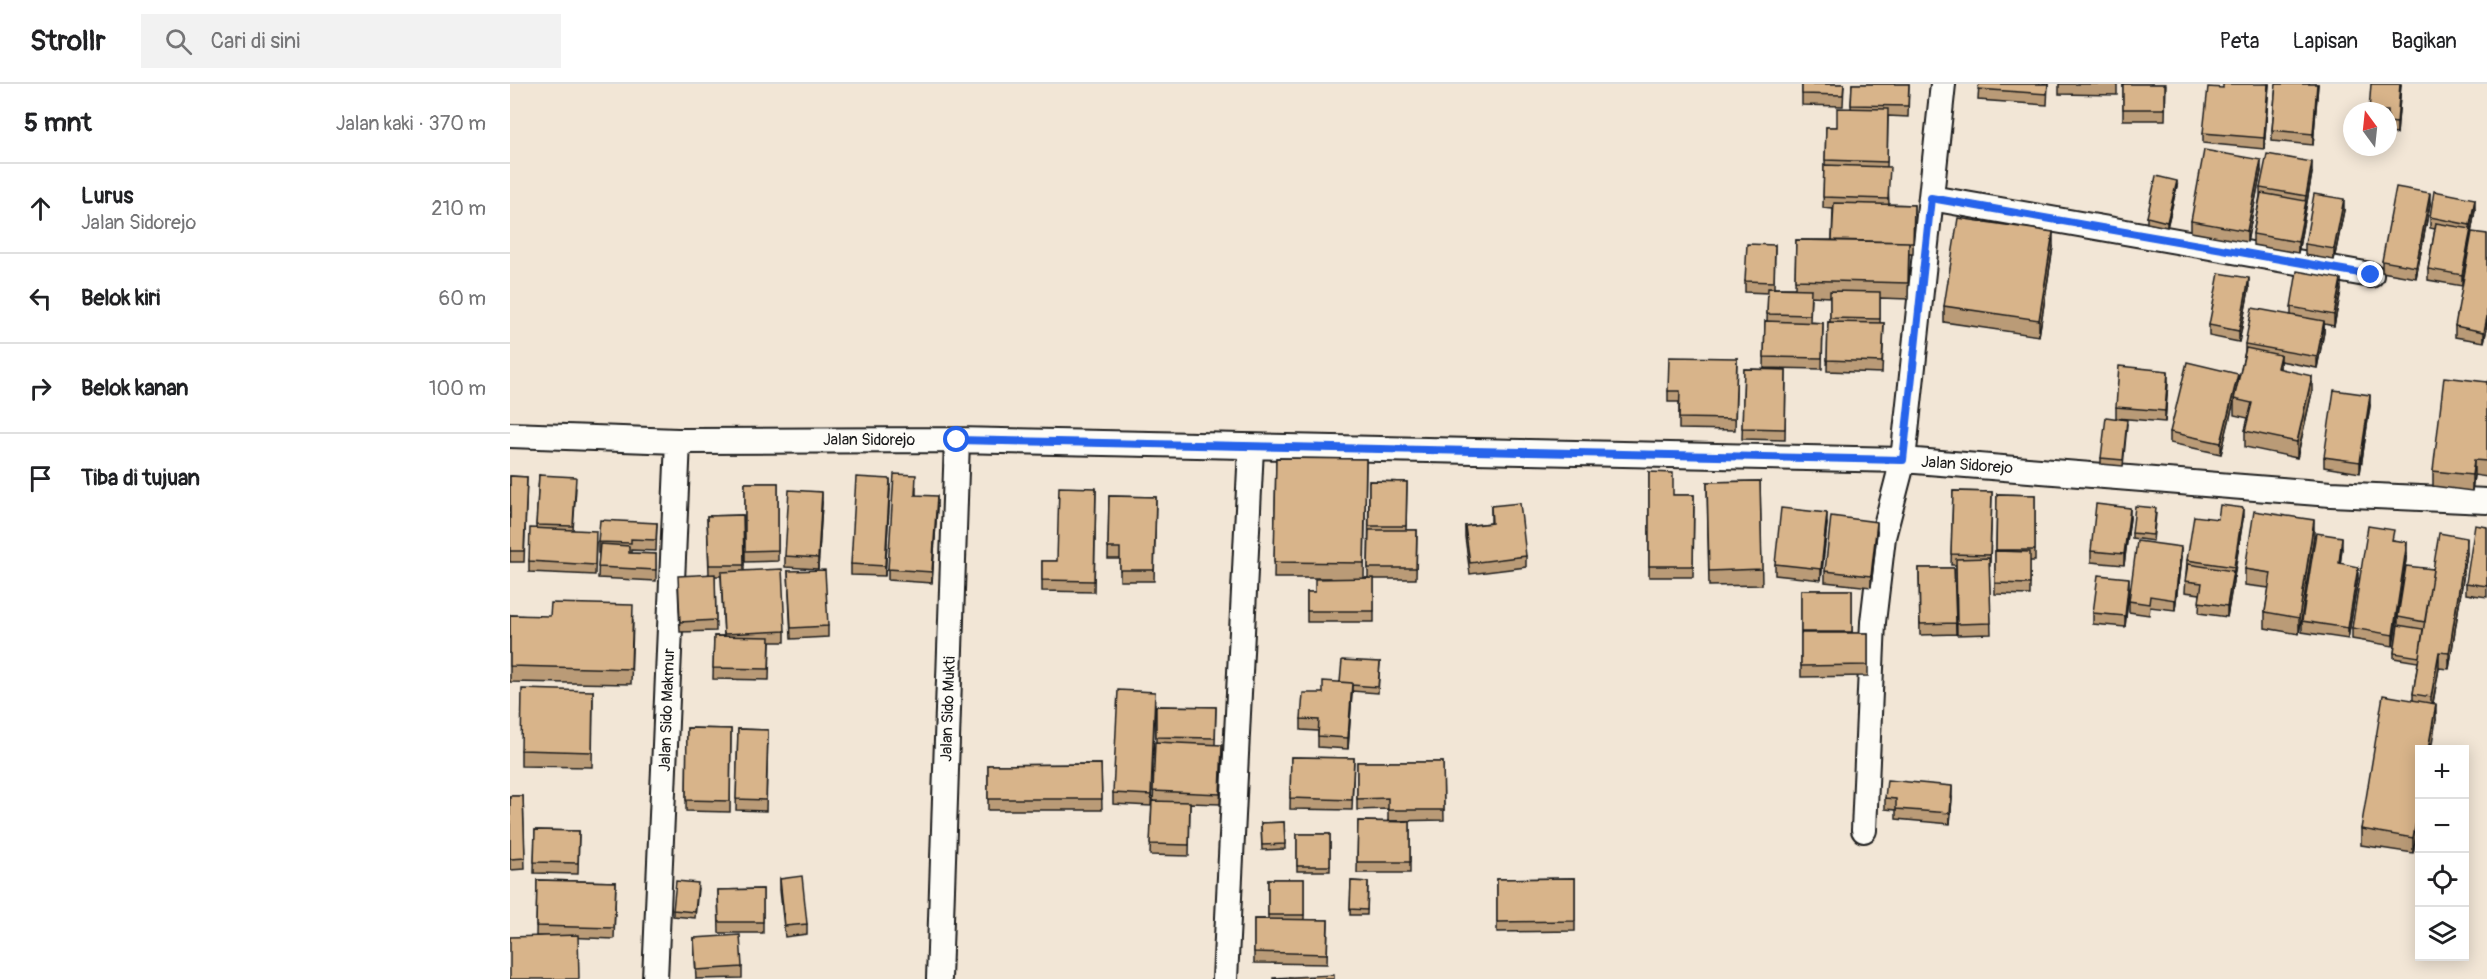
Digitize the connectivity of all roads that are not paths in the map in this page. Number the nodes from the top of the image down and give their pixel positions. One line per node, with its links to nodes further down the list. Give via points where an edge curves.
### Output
1 (1943, 84): 2 (street)
2 (1931, 198): 3 (street); 8 (street)
3 (2371, 275)
4 (510, 435): 6 (street, Jalan Sidorejo)
5 (957, 440): 6 (street, Jalan Sidorejo); 7 (street, Jalan Sidorejo); 12 (street, Jalan Sido Mukti)
6 (678, 441): 11 (street, Jalan Sido Makmur)
7 (1251, 448): 8 (street, Jalan Sidorejo); 13 (street)
8 (1903, 460): 9 (street, Jalan Sidorejo, via 2331,494); 10 (street, via 1883,537 1873,622)
9 (2487, 501)
10 (1864, 830)
11 (655, 979)
12 (939, 979)
13 (1225, 979)

